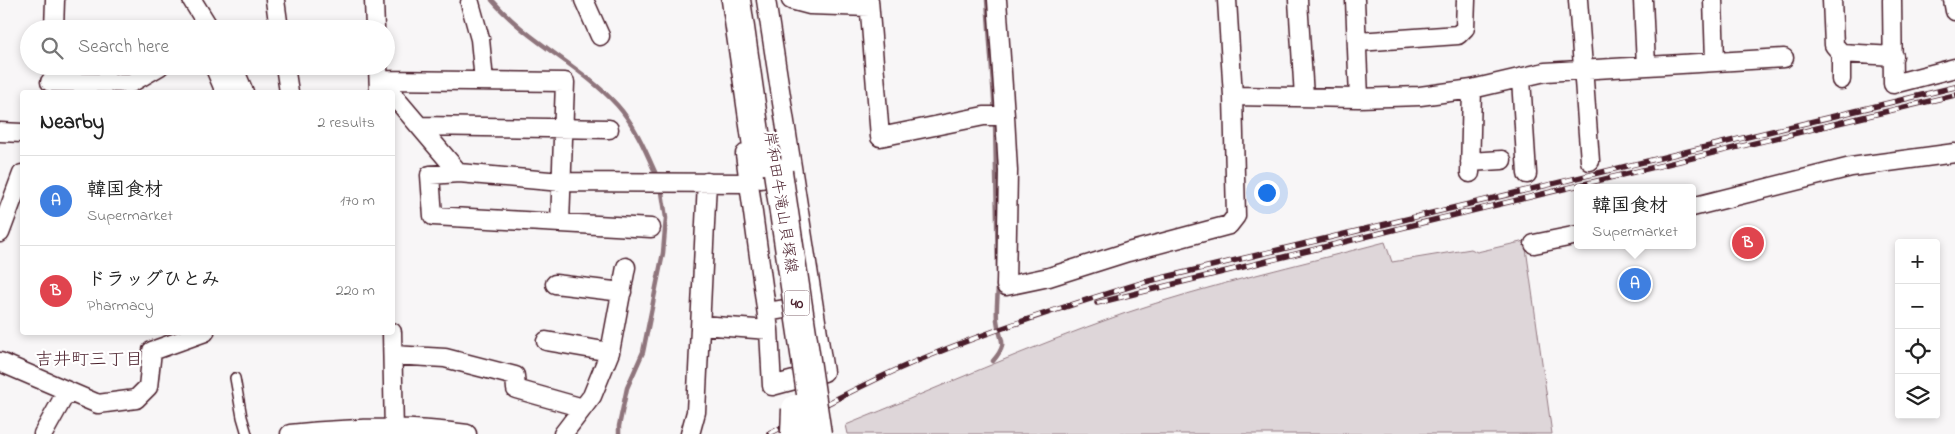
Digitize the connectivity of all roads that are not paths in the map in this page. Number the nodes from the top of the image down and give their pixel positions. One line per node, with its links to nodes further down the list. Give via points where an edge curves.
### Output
1 (55, 0): 25 (street)
2 (192, 0): 26 (street)
3 (275, 0): 27 (street)
4 (374, 0): 28 (street)
5 (584, 0): 29 (street)
6 (724, 0): 66 (street)
7 (736, 0): 66 (main road, 岸和田牛滝山貝塚線 / 40)
8 (752, 0): 66 (main road, 岸和田牛滝山貝塚線 / 40)
9 (766, 0): 79 (street)
10 (791, 0): 23 (street, via 810,5)
11 (997, 0): 55 (street)
12 (1227, 0): 51 (street)
13 (1298, 0): 52 (street)
14 (1355, 0): 30 (street)
15 (1466, 0): 30 (street, via 1465,28 1458,35)
16 (1578, 0): 37 (street)
17 (1643, 0): 35 (street)
18 (1713, 0): 34 (street)
19 (1832, 0): 31 (street, via 1834,45)
20 (1892, 0): 32 (street)
21 (1953, 0): 24 (street)
22 (470, 2): 45 (street, via 480,39)
23 (869, 3): 55 (street, via 880,137 984,116)
24 (1955, 11)
25 (54, 20)
26 (204, 20)
27 (278, 20)
28 (375, 20)
29 (600, 36)
30 (1358, 42): 54 (street)
31 (1841, 53): 32 (street); 44 (street)
32 (1894, 56): 36 (street, via 1893,84)
33 (1784, 58): 34 (street)
34 (1715, 61): 35 (street)
35 (1646, 66): 37 (street)
36 (1955, 68)
37 (1585, 71): 42 (street, via 1545,72); 63 (street)
38 (145, 75): 43 (street, via 131,83)
39 (218, 75): 48 (street)
40 (237, 75): 49 (street)
41 (286, 75): 50 (street)
42 (1521, 79): 47 (street); 65 (street)
43 (50, 80)
44 (1842, 80)
45 (484, 81): 46 (street); 57 (street, via 565,82)
46 (383, 84)
47 (1472, 89): 54 (street, via 1420,96); 62 (street, via 1470,167)
48 (225, 90)
49 (243, 90)
50 (289, 90)
51 (1233, 96): 52 (street); 55 (street, via 1236,216 1229,225 1049,277 1006,286 1008,172)
52 (1304, 97): 54 (street)
53 (395, 98): 56 (street)
54 (1359, 98)
55 (1005, 116)
56 (419, 126): 57 (street); 64 (street)
57 (563, 128): 58 (street); 68 (street)
58 (609, 129)
59 (0, 132): 60 (street)
60 (20, 133)
61 (1955, 152): 70 (street, via 1851,167)
62 (1502, 160)
63 (1590, 161)
64 (459, 173): 68 (street); 71 (street, via 430,175 433,216)
65 (1527, 174)
66 (762, 176): 69 (street); 80 (street); 92 (main road, 岸和田牛滝山貝塚線 / 40)
67 (20, 179): 73 (street)
68 (561, 182): 69 (street); 71 (street)
69 (707, 182): 81 (street)
70 (1696, 206)
71 (560, 223): 72 (street)
72 (651, 228)
73 (0, 233)
74 (1574, 235): 75 (street)
75 (1534, 244)
76 (626, 267): 78 (street)
77 (555, 284): 78 (street)
78 (622, 292): 86 (street)
79 (814, 304): 80 (street); 82 (street, via 824,372 772,386)
80 (766, 312): 82 (street)
81 (701, 325): 82 (street); 99 (street, via 696,412)
82 (769, 330)
83 (197, 335): 90 (street, via 152,351 148,387 136,399 98,404)
84 (392, 335): 87 (street)
85 (546, 341): 86 (street)
86 (610, 352): 91 (street, via 592,396)
87 (393, 355): 91 (street, via 445,358 515,376 516,389); 93 (street)
88 (0, 362): 90 (street)
89 (235, 378): 95 (lane)
90 (67, 391): 94 (street)
91 (583, 408): 98 (street)
92 (800, 420): 100 (main road, 岸和田牛滝山貝塚線 / 40, bridge); 101 (main road, bridge)
93 (394, 431): 96 (street); 97 (street)
94 (42, 434)
95 (247, 434)
96 (290, 434)
97 (467, 434)
98 (563, 434)
99 (690, 434)
100 (817, 434)
101 (822, 434)

